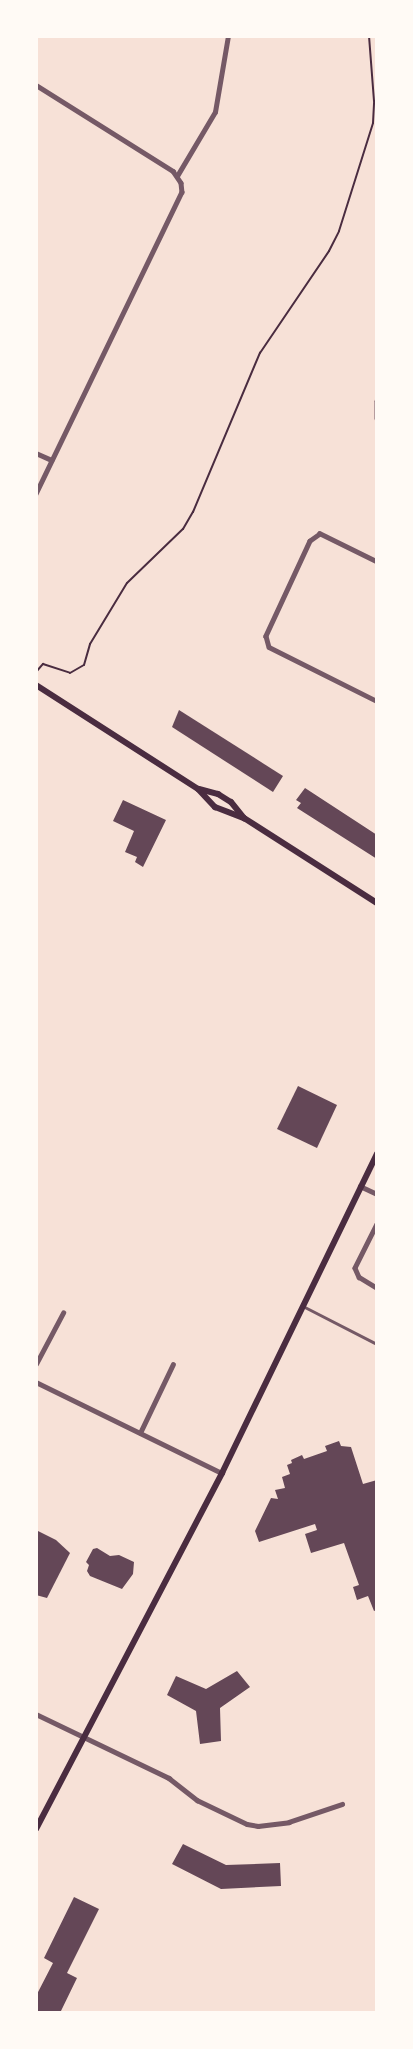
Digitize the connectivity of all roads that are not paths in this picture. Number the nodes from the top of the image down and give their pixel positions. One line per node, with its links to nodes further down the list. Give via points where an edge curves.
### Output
1 (228, 36): 3 (street, via 215,112)
2 (36, 85): 3 (street)
3 (177, 176): 7 (street, via 181,183 180,200)
4 (377, 401): 5 (street)
5 (376, 417)
6 (36, 453): 7 (street)
7 (52, 460): 8 (street)
8 (36, 494)
9 (377, 562): 11 (street, via 320,534 310,541 266,636 268,647)
10 (36, 685): 12 (main road)
11 (377, 701)
12 (198, 789): 13 (main road, via 215,807); 13 (main road, via 218,794 231,802)
13 (244, 818): 14 (main road)
14 (377, 904)
15 (377, 1154): 16 (main road)
16 (359, 1186): 17 (street); 20 (main road)
17 (377, 1194)
18 (377, 1224): 19 (street, via 355,1268 359,1277)
19 (377, 1288)
20 (302, 1305): 22 (lane); 27 (main road)
21 (63, 1313): 23 (street)
22 (377, 1344)
23 (36, 1364)
24 (173, 1364): 26 (street)
25 (36, 1382): 26 (street)
26 (140, 1433): 27 (street)
27 (222, 1473): 29 (main road)
28 (36, 1714): 29 (street)
29 (83, 1736): 30 (street, via 169,1778 197,1800 247,1824 258,1826 289,1822); 31 (main road)
30 (342, 1804)
31 (36, 1829)

